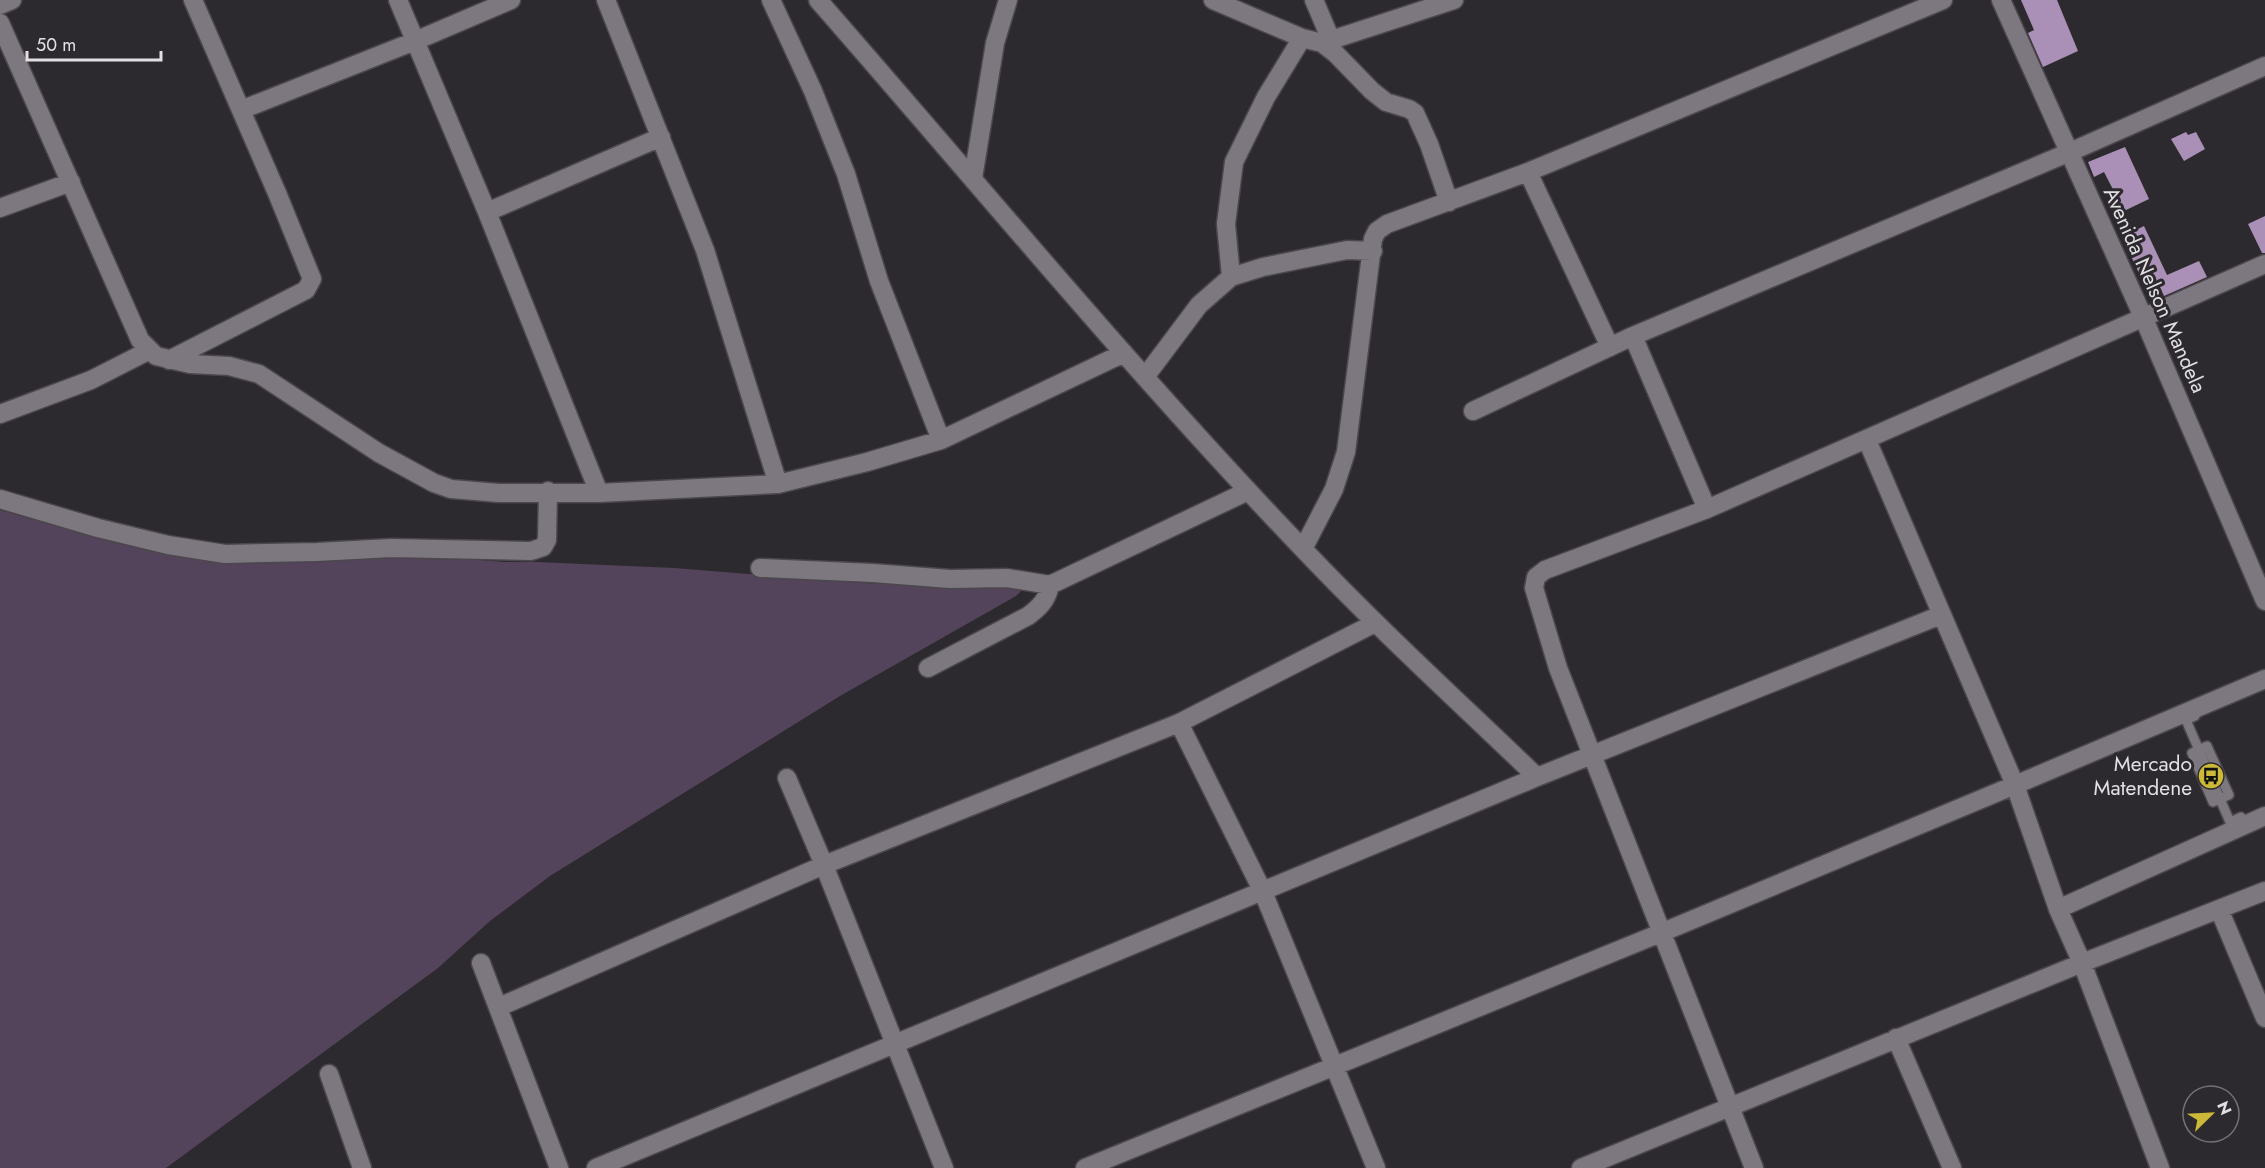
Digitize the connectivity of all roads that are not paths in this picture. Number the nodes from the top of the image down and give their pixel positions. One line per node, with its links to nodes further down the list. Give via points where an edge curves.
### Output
1 (12, 0): 14 (street)
2 (193, 0): 20 (street)
3 (398, 0): 17 (street)
4 (511, 0): 17 (street)
5 (606, 0): 21 (street)
6 (771, 0): 41 (street, via 846,174 879,281)
7 (818, 0): 24 (street)
8 (1008, 0): 24 (street, via 995,44)
9 (1213, 0): 16 (street)
10 (1314, 0): 18 (street)
11 (1944, 0): 23 (street)
12 (2001, 0): 22 (street, Avenida Nelson Mandela)
13 (1446, 2): 18 (street)
14 (0, 5)
15 (0, 23): 25 (street)
16 (1302, 38): 18 (street); 31 (street, via 1266,97 1234,162 1227,224)
17 (415, 41): 20 (street); 28 (street)
18 (1327, 42): 26 (street, via 1372,91 1386,102 1415,113)
19 (2265, 66): 22 (street)
20 (240, 110): 37 (street, via 312,279 306,290)
21 (661, 137): 28 (street); 43 (street, via 705,250)
22 (2070, 152): 32 (street, Avenida Nelson Mandela); 33 (street)
23 (1528, 172): 26 (street); 34 (street)
24 (973, 178): 36 (street)
25 (71, 182): 27 (street); 35 (street)
26 (1449, 202): 29 (street, via 1387,224 1377,231)
27 (0, 208)
28 (487, 212): 46 (street)
29 (1373, 251): 31 (street, via 1347,250); 49 (street, via 1346,452 1334,489)
30 (2265, 264): 32 (street)
31 (1231, 277): 38 (street, via 1199,305)
32 (2144, 319): 42 (street); 52 (street, Avenida Nelson Mandela)
33 (1633, 336): 34 (street); 48 (street)
34 (1610, 347): 39 (street)
35 (148, 351): 37 (street); 40 (street, via 91,380)
36 (1124, 353): 38 (street); 41 (street)
37 (169, 360): 45 (street, via 229,366 259,374 379,453 451,489 499,493)
38 (1145, 377): 44 (street)
39 (1473, 411)
40 (0, 414)
41 (941, 440): 43 (street)
42 (1867, 440): 48 (street); 53 (street)
43 (778, 484): 46 (street)
44 (1248, 490): 49 (street); 51 (street)
45 (548, 491): 46 (street); 47 (street, via 547,540 543,547 531,551 391,548 225,554 98,528)
46 (599, 493)
47 (0, 499)
48 (1707, 509): 60 (street, via 1545,570 1536,578 1534,588 1558,668)
49 (1303, 549): 54 (street)
50 (760, 568): 51 (street, via 950,579 1007,578)
51 (1050, 585): 55 (street, via 1040,608)
52 (2265, 601)
53 (1941, 615): 60 (street); 63 (street)
54 (1375, 623): 58 (street); 61 (street)
55 (928, 668)
56 (2265, 679): 63 (street)
57 (2265, 686): 59 (lane, via 2186,720)
58 (1179, 723): 67 (street); 69 (street)
59 (2199, 750): 64 (lane, via 2192,753 2206,788 2213,802); 64 (lane, via 2207,746 2226,787 2229,795)
60 (1593, 755): 61 (street); 72 (street)
61 (1537, 777): 69 (street)
62 (787, 778): 67 (street)
63 (2015, 785): 70 (street); 72 (street)
64 (2220, 799): 65 (lane, via 2230,822)
65 (2265, 807)
66 (2265, 816): 70 (street)
67 (824, 865): 75 (street); 78 (street)
68 (2265, 891): 71 (street)
69 (1263, 892): 78 (street); 79 (street)
70 (2058, 909): 74 (street)
71 (2219, 909): 74 (street); 76 (street)
72 (1663, 932): 79 (street); 81 (street)
73 (481, 963): 75 (street)
74 (2082, 963): 77 (street); 91 (street)
75 (499, 1007): 83 (street)
76 (2265, 1018)
77 (1896, 1038): 81 (street); 90 (street)
78 (895, 1042): 84 (street); 85 (street)
79 (1335, 1066): 86 (street); 87 (street)
80 (328, 1074): 82 (street)
81 (1729, 1107): 88 (street); 89 (street)
82 (362, 1168)
83 (559, 1168)
84 (596, 1168)
85 (944, 1168)
86 (1085, 1168)
87 (1376, 1168)
88 (1581, 1168)
89 (1754, 1168)
90 (1952, 1168)
91 (2160, 1168)

